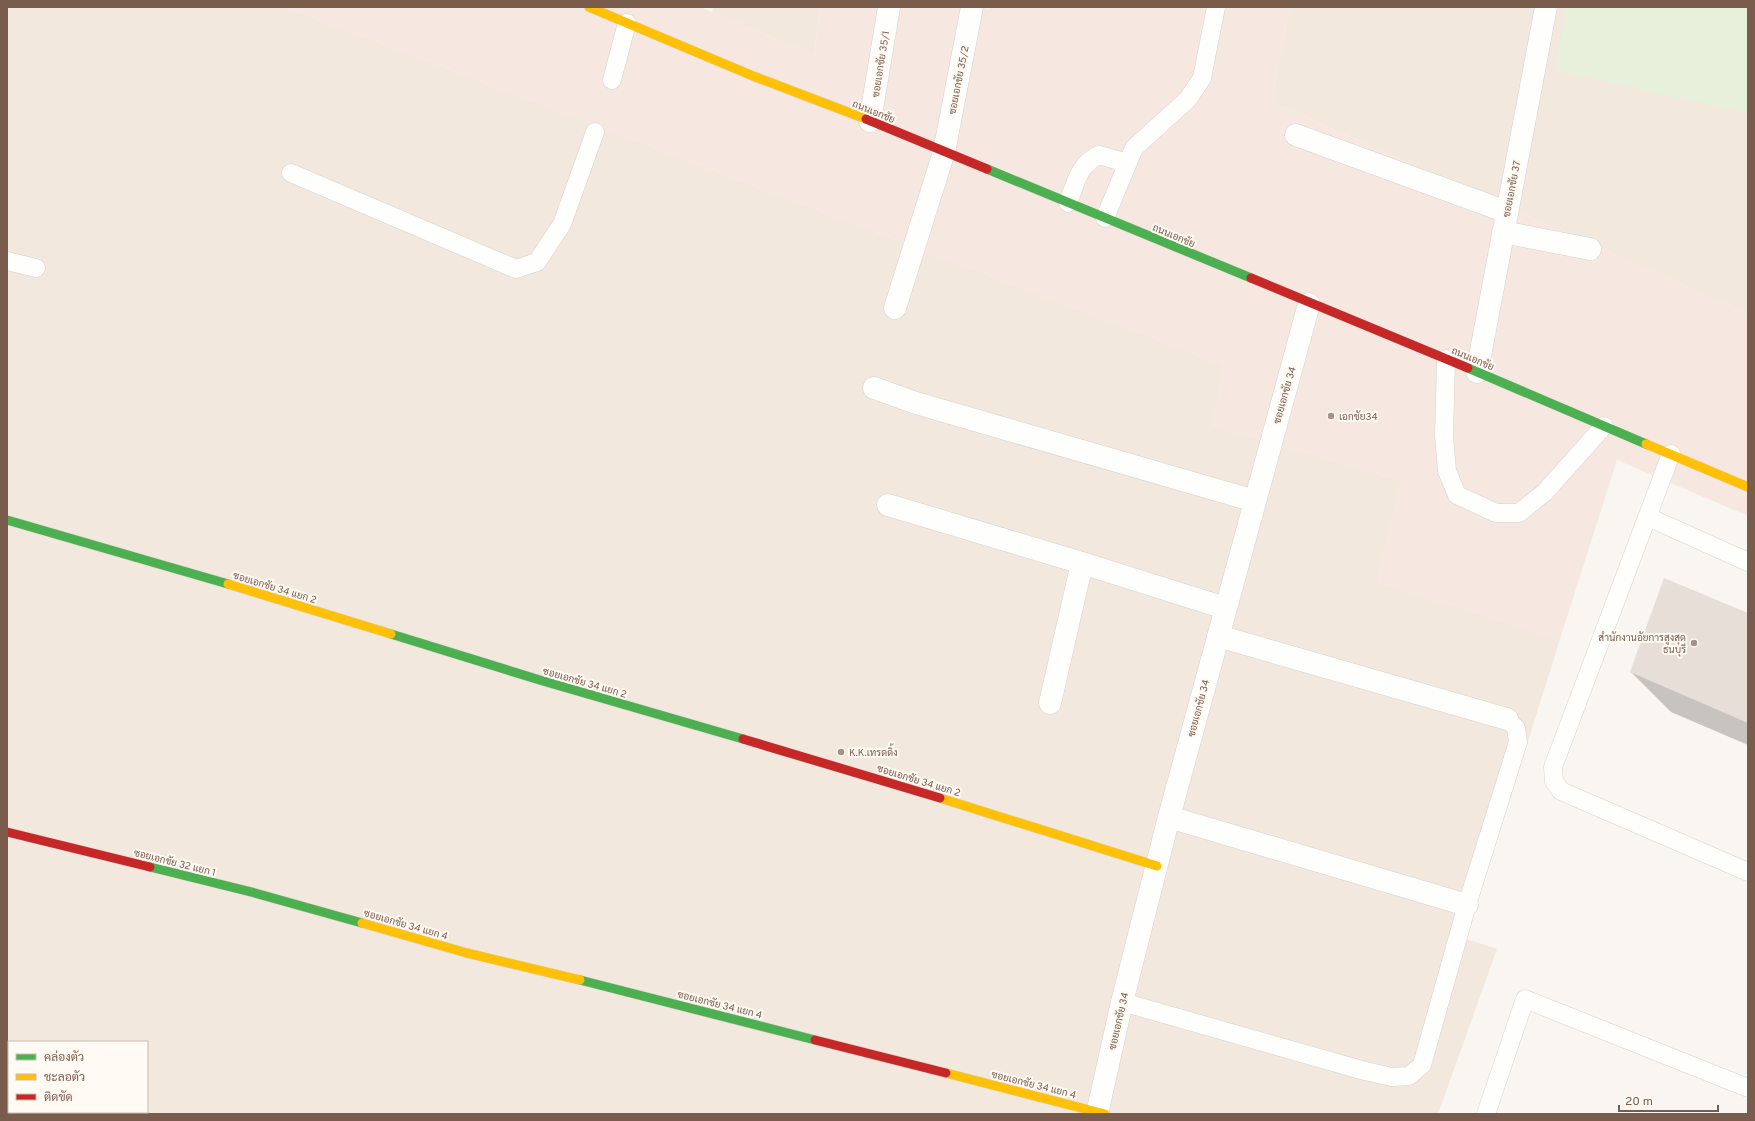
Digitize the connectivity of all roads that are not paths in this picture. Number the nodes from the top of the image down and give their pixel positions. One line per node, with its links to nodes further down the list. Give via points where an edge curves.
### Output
1 (589, 7): 6 (street, ถนนเอกชัย)
2 (889, 7): 8 (street, ซอยเอกชัย 35/1)
3 (972, 7): 11 (street, ซอยเอกชัย 35/2)
4 (1216, 7): 12 (lane, via 1202,78 1188,99 1134,148)
5 (1546, 7): 16 (street, ซอยเอกชัย 37)
6 (627, 23): 7 (lane); 8 (street, ถนนเอกชัย, via 753,76)
7 (612, 80)
8 (870, 121): 11 (street, ถนนเอกชัย)
9 (595, 132): 13 (lane, via 562,224 537,262 516,269)
10 (1296, 136): 16 (street)
11 (944, 152): 14 (street, ถนนเอกชัย); 21 (street, ซอยเอกชัย 35/2)
12 (1127, 163): 14 (lane, via 1099,155 1091,159 1081,169); 15 (lane)
13 (291, 173)
14 (1068, 203): 15 (street, ถนนเอกชัย)
15 (1105, 218): 20 (street, ถนนเอกชัย)
16 (1505, 222): 17 (street); 23 (street, ซอยเอกชัย 37)
17 (1590, 249)
18 (7, 261): 19 (lane)
19 (36, 268)
20 (1309, 304): 22 (street, ถนนเอกชัย); 28 (street, ซอยเอกชัย 34)
21 (895, 308)
22 (1446, 359): 23 (street, ถนนเอกชัย); 25 (lane, via 1444,436 1447,471 1457,495 1496,513 1519,513 1545,492)
23 (1476, 372): 25 (street, ถนนเอกชัย)
24 (874, 388): 28 (street, via 916,403)
25 (1604, 426): 26 (street, ถนนเอกชัย)
26 (1672, 454): 27 (street, ถนนเอกชัย); 30 (lane)
27 (1748, 487)
28 (1254, 501): 34 (street, ซอยเอกชัย 34)
29 (888, 505): 32 (street)
30 (1648, 517): 33 (lane); 41 (lane, via 1553,767 1554,781 1561,791)
31 (7, 520): 40 (street, ซอยเอกชัย 34 แยก 2, via 176,568 543,681 869,776)
32 (1082, 562): 34 (street); 36 (street)
33 (1748, 562)
34 (1225, 608): 35 (street, ซอยเอกชัย 34)
35 (1218, 636): 37 (street); 38 (street, ซอยเอกชัย 34)
36 (1050, 703)
37 (1507, 719): 42 (lane, via 1516,728 1518,742)
38 (1169, 817): 40 (street, ซอยเอกชัย 34); 42 (street)
39 (7, 832): 43 (street, ซอยเอกชัย 32 แยก 1, via 255,893)
40 (1157, 866): 44 (street, ซอยเอกชัย 34)
41 (1748, 872)
42 (1467, 905): 44 (lane, via 1422,1065 1409,1076 1392,1077 1365,1071)
43 (337, 916): 46 (street, ซอยเอกชัย 34 แยก 4, via 467,952)
44 (1122, 1002): 46 (street, ซอยเอกชัย 34)
45 (1748, 1088): 47 (lane, via 1525,999)
46 (1100, 1113)
47 (1486, 1114)

